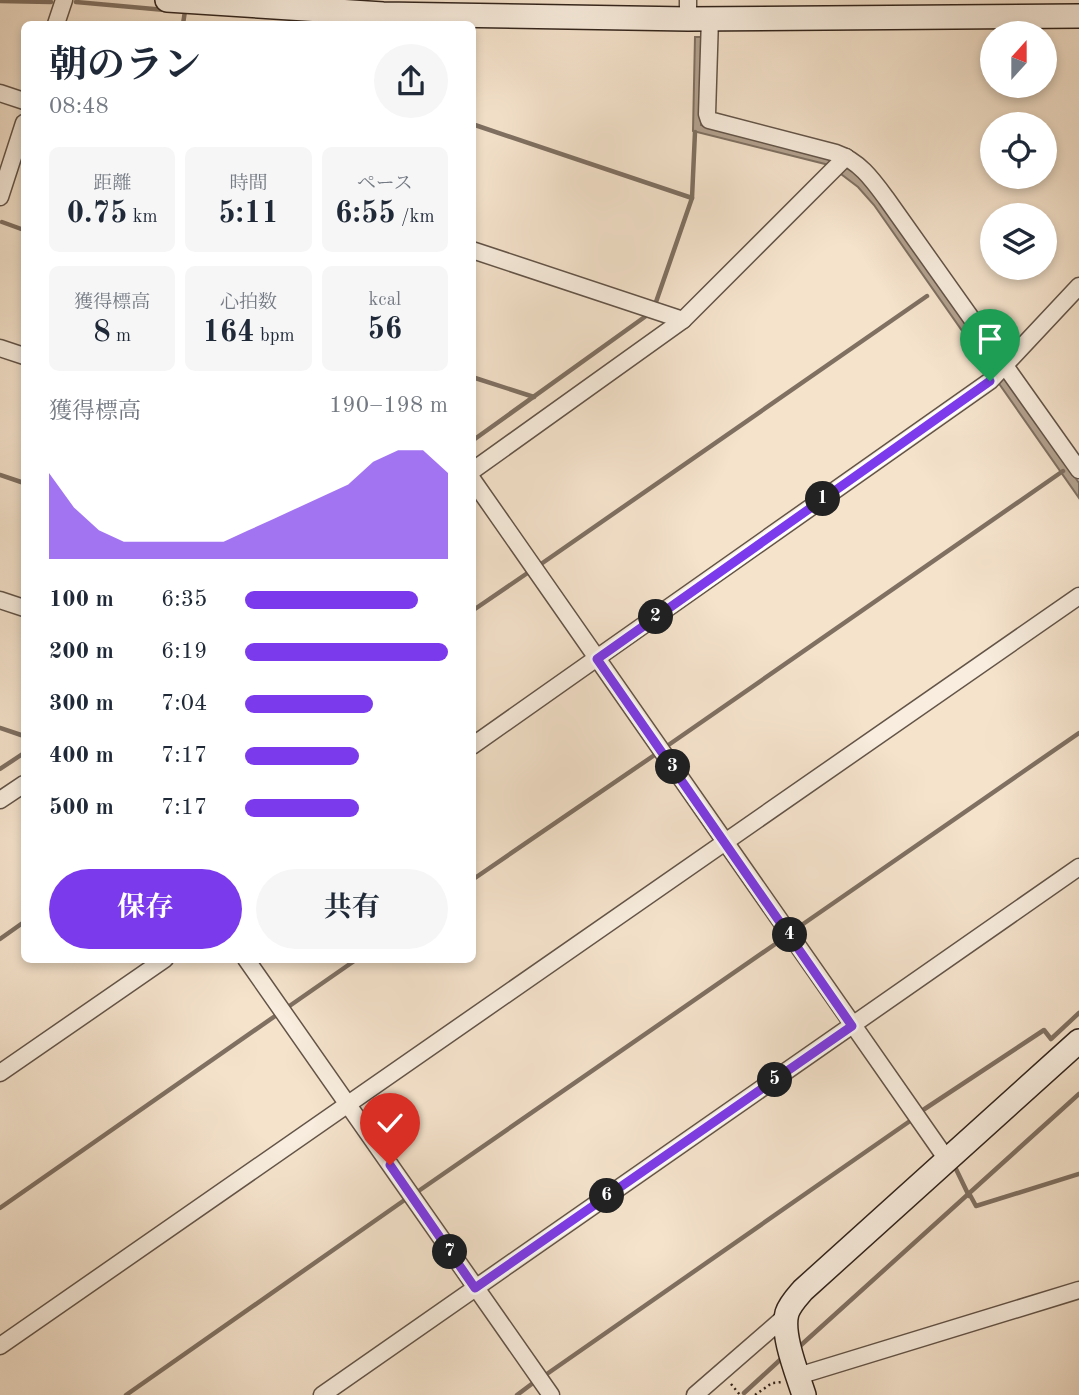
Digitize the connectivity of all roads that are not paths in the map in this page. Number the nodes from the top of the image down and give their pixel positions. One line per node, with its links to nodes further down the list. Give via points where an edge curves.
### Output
1 (64, 0): 7 (street)
2 (167, 0): 6 (main road)
3 (876, 8): 4 (main road); 5 (main road)
4 (695, 12): 6 (main road); 11 (street, via 709,120)
5 (1079, 16)
6 (381, 19)
7 (58, 21)
8 (0, 93): 9 (street)
9 (21, 100)
10 (21, 132): 12 (street)
11 (841, 162): 15 (street); 18 (street, via 873,179)
12 (0, 197)
13 (476, 251): 15 (street)
14 (1079, 286): 18 (street)
15 (683, 320): 19 (street)
16 (0, 348): 17 (street)
17 (21, 355)
18 (1006, 364): 20 (street); 25 (street, via 990,381)
19 (476, 468)
20 (1079, 470)
21 (476, 485): 25 (street)
22 (1079, 596): 29 (street)
23 (0, 600): 24 (street)
24 (21, 607)
25 (597, 659): 26 (street); 29 (street)
26 (476, 743)
27 (21, 786): 28 (street)
28 (0, 800)
29 (725, 842): 33 (street); 36 (street)
30 (1079, 867): 33 (street)
31 (159, 963): 35 (street)
32 (249, 963): 36 (street)
33 (852, 1026): 37 (street); 38 (street)
34 (1079, 1041): 37 (main road)
35 (0, 1073)
36 (348, 1103): 38 (street); 41 (street)
37 (948, 1161): 40 (main road, via 803,1290)
38 (475, 1288): 43 (street); 44 (street)
39 (1079, 1290): 42 (street)
40 (787, 1315): 42 (main road, via 785,1331); 45 (street)
41 (0, 1346)
42 (800, 1383)
43 (322, 1395)
44 (551, 1395)
45 (695, 1395)

